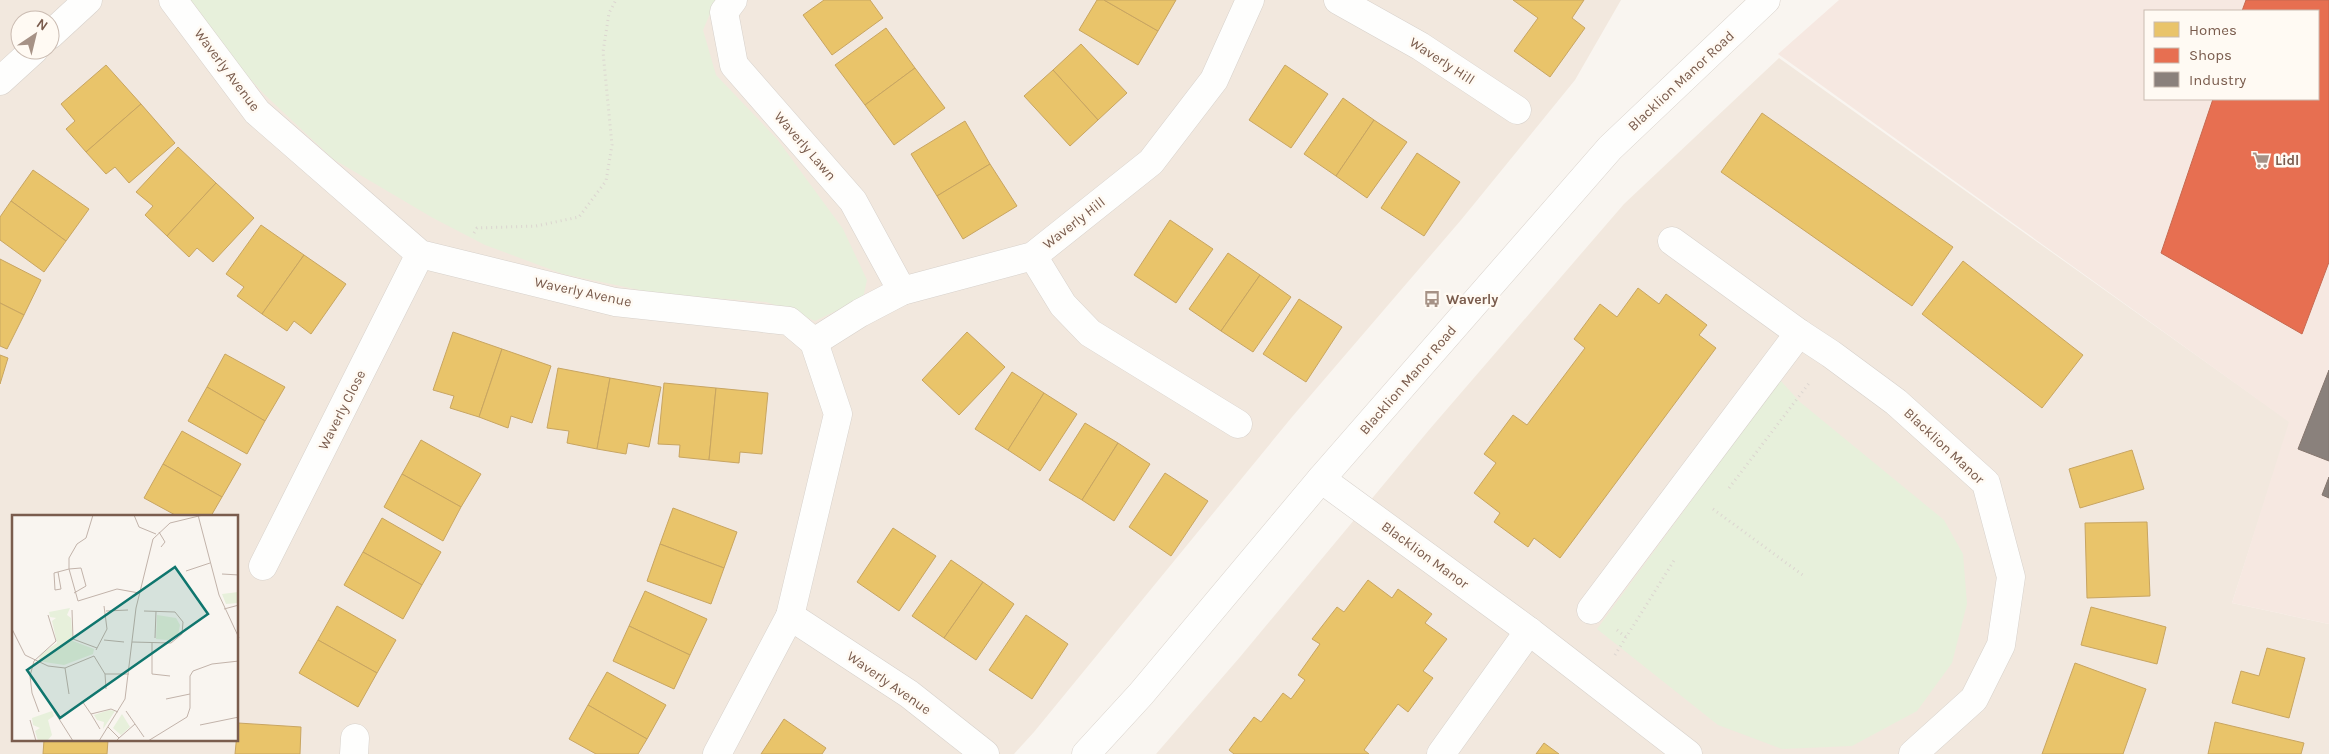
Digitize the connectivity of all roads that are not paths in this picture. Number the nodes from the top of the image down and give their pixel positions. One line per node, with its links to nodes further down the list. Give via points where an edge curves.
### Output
1 (88, 0): 7 (street)
2 (173, 0): 12 (street, Waverly Avenue, via 257,112)
3 (733, 0): 14 (street, Waverly Lawn, via 724,12 734,65 853,201)
4 (1250, 0): 13 (street, Waverly Hill, via 1214,80 1151,162)
5 (1338, 0): 10 (street, Waverly Hill, via 1420,46)
6 (1766, 0): 18 (street, Blacklion Manor Road, via 1610,148)
7 (60, 26)
8 (23, 60): 9 (street)
9 (0, 81)
10 (1518, 110)
11 (1672, 241): 15 (street, Blacklion Manor)
12 (420, 254): 16 (street, Waverly Avenue, via 615,302 789,322); 19 (street, Waverly Close)
13 (1033, 256): 14 (street, Waverly Hill); 17 (street, via 1063,305 1090,333)
14 (902, 291): 16 (street, Waverly Hill)
15 (1799, 333): 20 (street); 28 (street, Blacklion Manor, via 1896,402 1986,483 2011,577 2001,645 1974,699)
16 (814, 342): 21 (street, via 838,414)
17 (1238, 424)
18 (1321, 479): 22 (street, Blacklion Manor); 25 (street, Blacklion Manor Road, via 1141,694)
19 (263, 566)
20 (1591, 610)
21 (790, 616): 23 (street); 24 (street, Waverly Avenue, via 909,694)
22 (1530, 631): 26 (street); 27 (street, Blacklion Manor)
23 (717, 754)
24 (985, 754)
25 (1086, 754)
26 (1441, 754)
27 (1688, 754)
28 (1913, 754)

